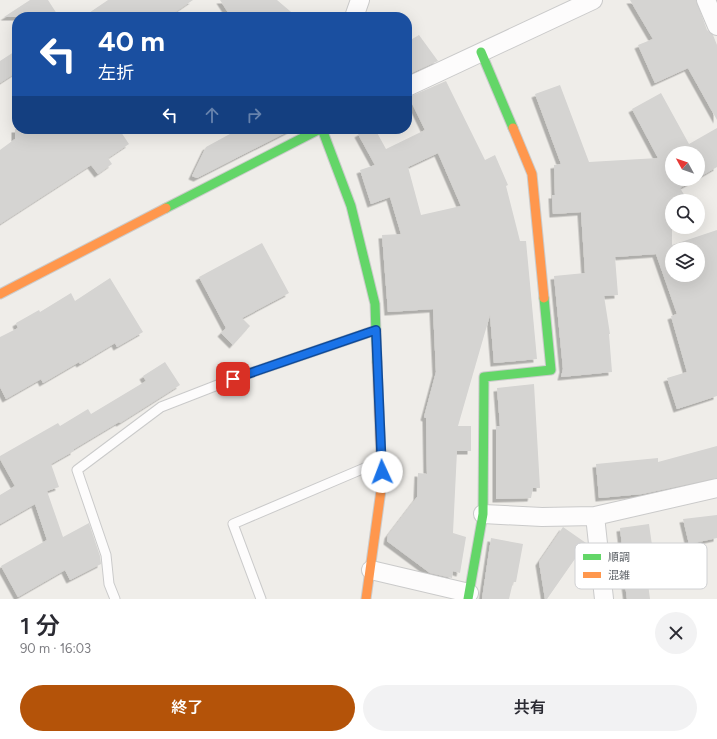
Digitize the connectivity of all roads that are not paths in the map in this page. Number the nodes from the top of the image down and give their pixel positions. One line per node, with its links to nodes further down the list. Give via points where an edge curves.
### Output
1 (360, 0): 4 (street)
2 (593, 0): 6 (street)
3 (706, 0): 5 (street)
4 (356, 12)
5 (717, 26)
6 (481, 52): 7 (street); 14 (street, via 532,174 551,370 484,377)
7 (412, 85)
8 (311, 134): 10 (street)
9 (323, 134): 11 (street, via 351,206 375,304)
10 (0, 294)
11 (376, 330): 12 (street); 20 (lane, via 233,379 161,407 77,470 106,555 108,584)
12 (381, 461): 17 (street, via 382,483); 21 (lane, via 233,524)
13 (717, 488): 15 (street)
14 (483, 514): 15 (street); 19 (street)
15 (595, 516): 16 (street)
16 (598, 543)
17 (371, 570): 19 (street); 22 (street)
18 (603, 589): 23 (street)
19 (469, 596)
20 (115, 599)
21 (261, 599)
22 (366, 599)
23 (604, 599)

